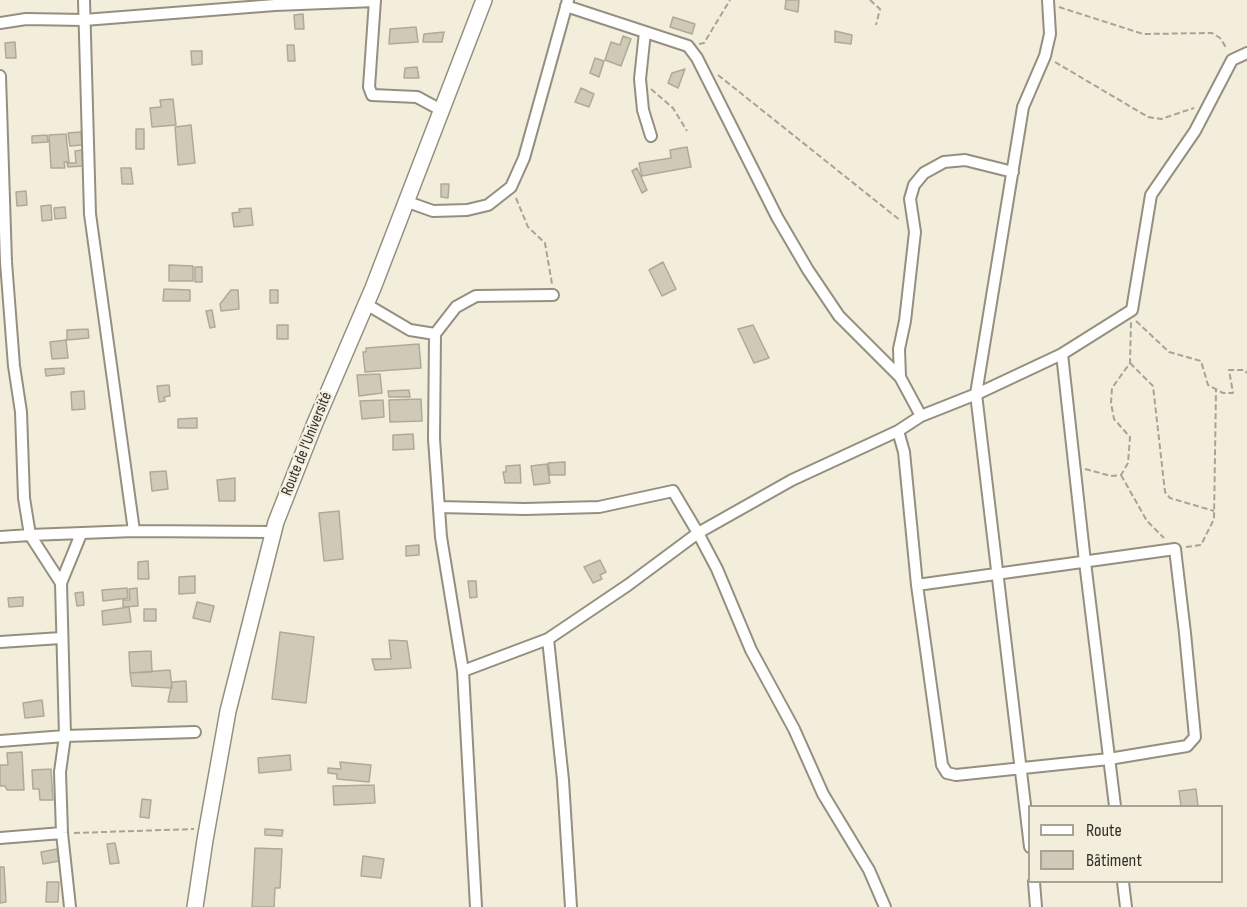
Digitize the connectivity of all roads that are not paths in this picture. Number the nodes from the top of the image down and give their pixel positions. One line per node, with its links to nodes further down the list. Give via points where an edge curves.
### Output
1 (84, 0): 6 (street)
2 (375, 0): 6 (street); 11 (street, via 369,87 372,95 417,97)
3 (484, 0): 11 (street, Route de l'Université)
4 (1048, 2): 13 (street, via 1050,34 1023,107)
5 (567, 3): 8 (street); 14 (street, via 524,158 511,187 488,205 467,210 433,211)
6 (84, 20): 7 (street, via 26,19); 24 (street, via 90,214)
7 (0, 23)
8 (645, 32): 12 (street, via 640,79); 19 (street, via 688,46 697,58 808,270 839,316)
9 (1247, 53): 18 (street, via 1232,60 1195,131 1151,195 1132,310)
10 (0, 76): 28 (street, via 6,262)
11 (441, 110): 14 (street, Route de l'Université)
12 (651, 136)
13 (1013, 172): 19 (street, via 965,160 944,162 924,173 914,185 910,199 915,232 899,349); 20 (street)
14 (405, 201): 16 (street, Route de l'Université)
15 (553, 295): 17 (street, via 476,296 456,307)
16 (366, 304): 17 (street, via 410,330); 25 (street, Route de l'Université)
17 (435, 334): 23 (street, via 434,439)
18 (1062, 354): 20 (street); 30 (street)
19 (900, 377): 21 (street)
20 (976, 394): 21 (street); 31 (street)
21 (921, 416): 22 (street)
22 (898, 431): 26 (street, via 792,480); 33 (street, via 904,452)
23 (439, 507): 26 (street, via 599,507 673,491); 37 (street)
24 (134, 531): 25 (street); 27 (street)
25 (273, 532): 50 (street, Route de l'Université, via 228,711)
26 (698, 533): 35 (street); 53 (street, via 823,794 869,870)
27 (81, 534): 28 (street); 32 (street)
28 (30, 535): 29 (street); 32 (street)
29 (0, 537)
30 (1085, 562): 31 (street); 41 (street); 41 (street, via 1174,549 1185,633 1195,737 1187,746)
31 (997, 576): 33 (street); 42 (street)
32 (61, 583): 34 (street)
33 (917, 585): 42 (street, via 942,765 947,773 956,775)
34 (61, 638): 36 (street); 39 (street)
35 (548, 639): 37 (street); 52 (street)
36 (0, 642)
37 (463, 671): 51 (street)
38 (195, 732): 39 (street)
39 (65, 736): 40 (street); 44 (street, via 60,772)
40 (0, 741)
41 (1109, 759): 42 (street); 43 (street)
42 (1020, 769): 46 (street)
43 (1115, 805)
44 (62, 834): 45 (street); 49 (street)
45 (0, 838)
46 (1028, 838)
47 (1034, 883): 54 (street)
48 (1123, 883): 55 (street)
49 (70, 907)
50 (195, 907)
51 (476, 907)
52 (571, 907)
53 (885, 907)
54 (1036, 907)
55 (1126, 907)

